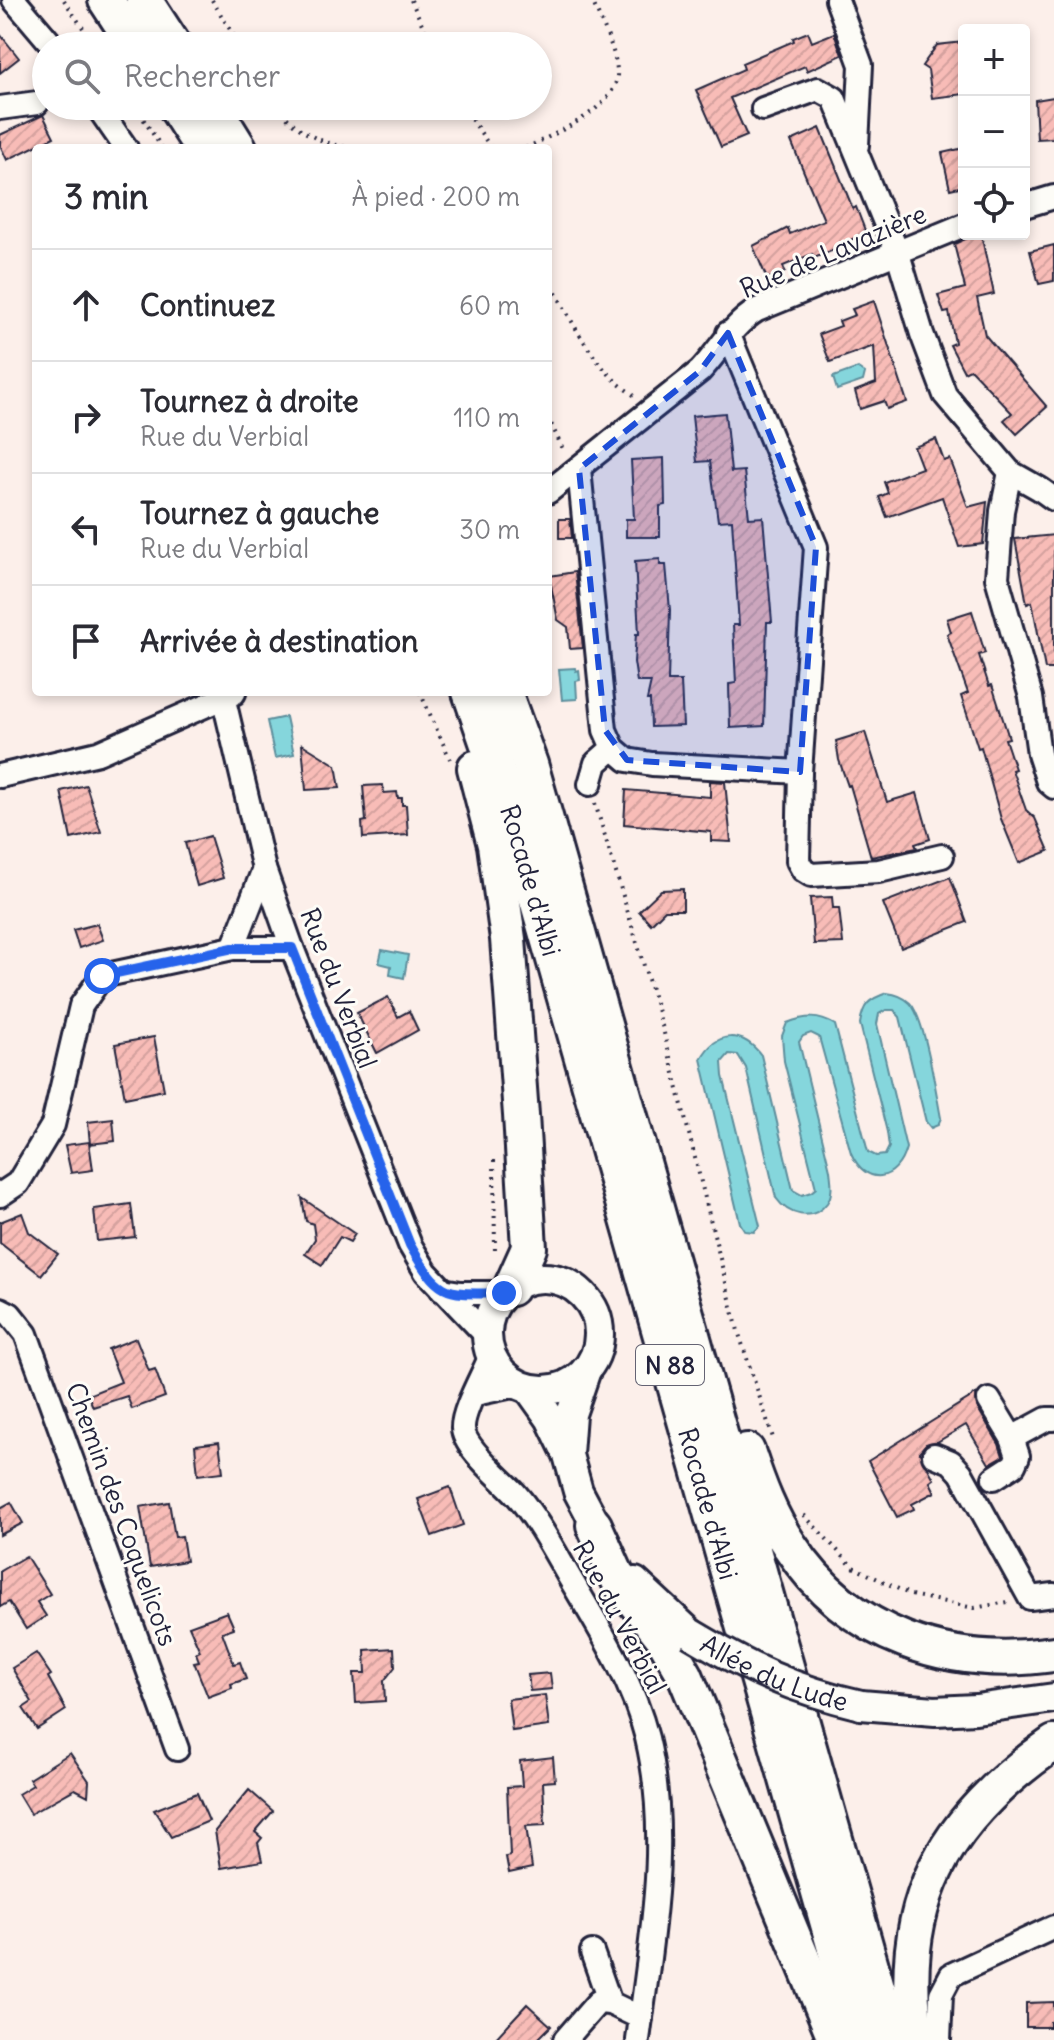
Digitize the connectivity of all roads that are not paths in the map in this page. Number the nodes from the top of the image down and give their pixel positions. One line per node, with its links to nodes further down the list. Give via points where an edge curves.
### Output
1 (14, 0): 5 (street)
2 (106, 0): 6 (highway)
3 (144, 0): 7 (highway)
4 (837, 0): 17 (street, via 861,65)
5 (41, 32)
6 (127, 32)
7 (165, 32)
8 (32, 104): 9 (street)
9 (0, 108)
10 (763, 109): 17 (street, via 818,89 834,98)
11 (107, 120): 14 (street)
12 (184, 120): 15 (highway)
13 (222, 120): 16 (highway)
14 (123, 144)
15 (199, 144)
16 (237, 144)
17 (856, 154): 21 (street)
18 (1054, 197): 19 (street)
19 (1030, 204)
20 (958, 228): 21 (street, Rue de Lavazière)
21 (898, 254): 22 (street, Rue de Lavazière, via 757,310); 24 (street, via 945,395)
22 (728, 333): 23 (street, Rue de Lavazière, via 700,371); 34 (street, via 816,547)
23 (579, 469): 25 (street, Rue de Lavazière); 32 (street, via 605,730)
24 (1010, 472): 26 (street); 37 (street, via 997,578 1031,697 1039,754)
25 (552, 489)
26 (1054, 499)
27 (225, 696): 35 (street, via 98,753)
28 (227, 696): 39 (street, Rue du Verbial)
29 (453, 696): 44 (highway, via 495,845 508,939 529,1248)
30 (471, 696): 70 (highway, Rocade d'Albi / N 88, via 525,856)
31 (505, 696): 33 (highway, Rocade d'Albi / N 88)
32 (613, 748): 34 (street, via 627,760 652,764); 36 (street, via 596,763)
33 (530, 764): 58 (highway, via 642,1092 732,1407 761,1493 790,1546 818,1582 856,1615 891,1635 937,1651 983,1658); 71 (highway, Rocade d'Albi / N 88)
34 (800, 772): 38 (street, via 798,861 811,875 879,871)
35 (0, 776)
36 (590, 784)
37 (1054, 787)
38 (942, 856)
39 (264, 869): 40 (street); 41 (street, Rue du Verbial)
40 (233, 948): 41 (street); 42 (street, via 102,976 81,1006 53,1125 18,1183)
41 (292, 948): 43 (street, Rue du Verbial, via 410,1245)
42 (0, 1195)
43 (442, 1290): 44 (street); 46 (street, Rue du Verbial)
44 (507, 1291): 46 (main road, via 495,1306); 47 (main road, via 545,1278 579,1290 592,1304 599,1330 595,1357)
45 (0, 1309): 63 (street, Chemin des Coquelicots, via 26,1334)
46 (489, 1345): 48 (main road, via 506,1377); 49 (street, Rue du Verbial)
47 (585, 1373): 48 (main road, via 560,1389); 53 (main road, via 571,1414)
48 (524, 1388): 49 (street); 53 (main road, via 550,1418)
49 (475, 1394): 67 (street, Rue du Verbial, via 462,1429 470,1448 518,1497 548,1541 608,1643 646,1737 657,1789 660,1842)
50 (989, 1400): 52 (street)
51 (1054, 1419): 52 (street)
52 (1012, 1438): 55 (street, via 1018,1456 1014,1465)
53 (568, 1455): 56 (main road, Allée du Lude)
54 (934, 1455): 57 (street, via 961,1473 1030,1598)
55 (994, 1478)
56 (594, 1525): 61 (main road, Allée du Lude, bridge, via 641,1590 690,1633 777,1680 861,1705 935,1711); 69 (highway, via 620,1583 685,1675)
57 (1054, 1595)
58 (1054, 1654)
59 (1054, 1687): 61 (main road)
60 (1054, 1698): 61 (main road)
61 (1021, 1702)
62 (1054, 1743): 72 (highway, via 977,1806 945,1848 922,1902 910,1954)
63 (177, 1749)
64 (1054, 1927): 73 (street, via 951,1975 941,1994)
65 (592, 1952): 66 (street)
66 (610, 2003): 67 (street); 68 (street, via 598,2002)
67 (640, 2029)
68 (565, 2040)
69 (836, 2040)
70 (861, 2040)
71 (892, 2040)
72 (916, 2040)
73 (939, 2040)

